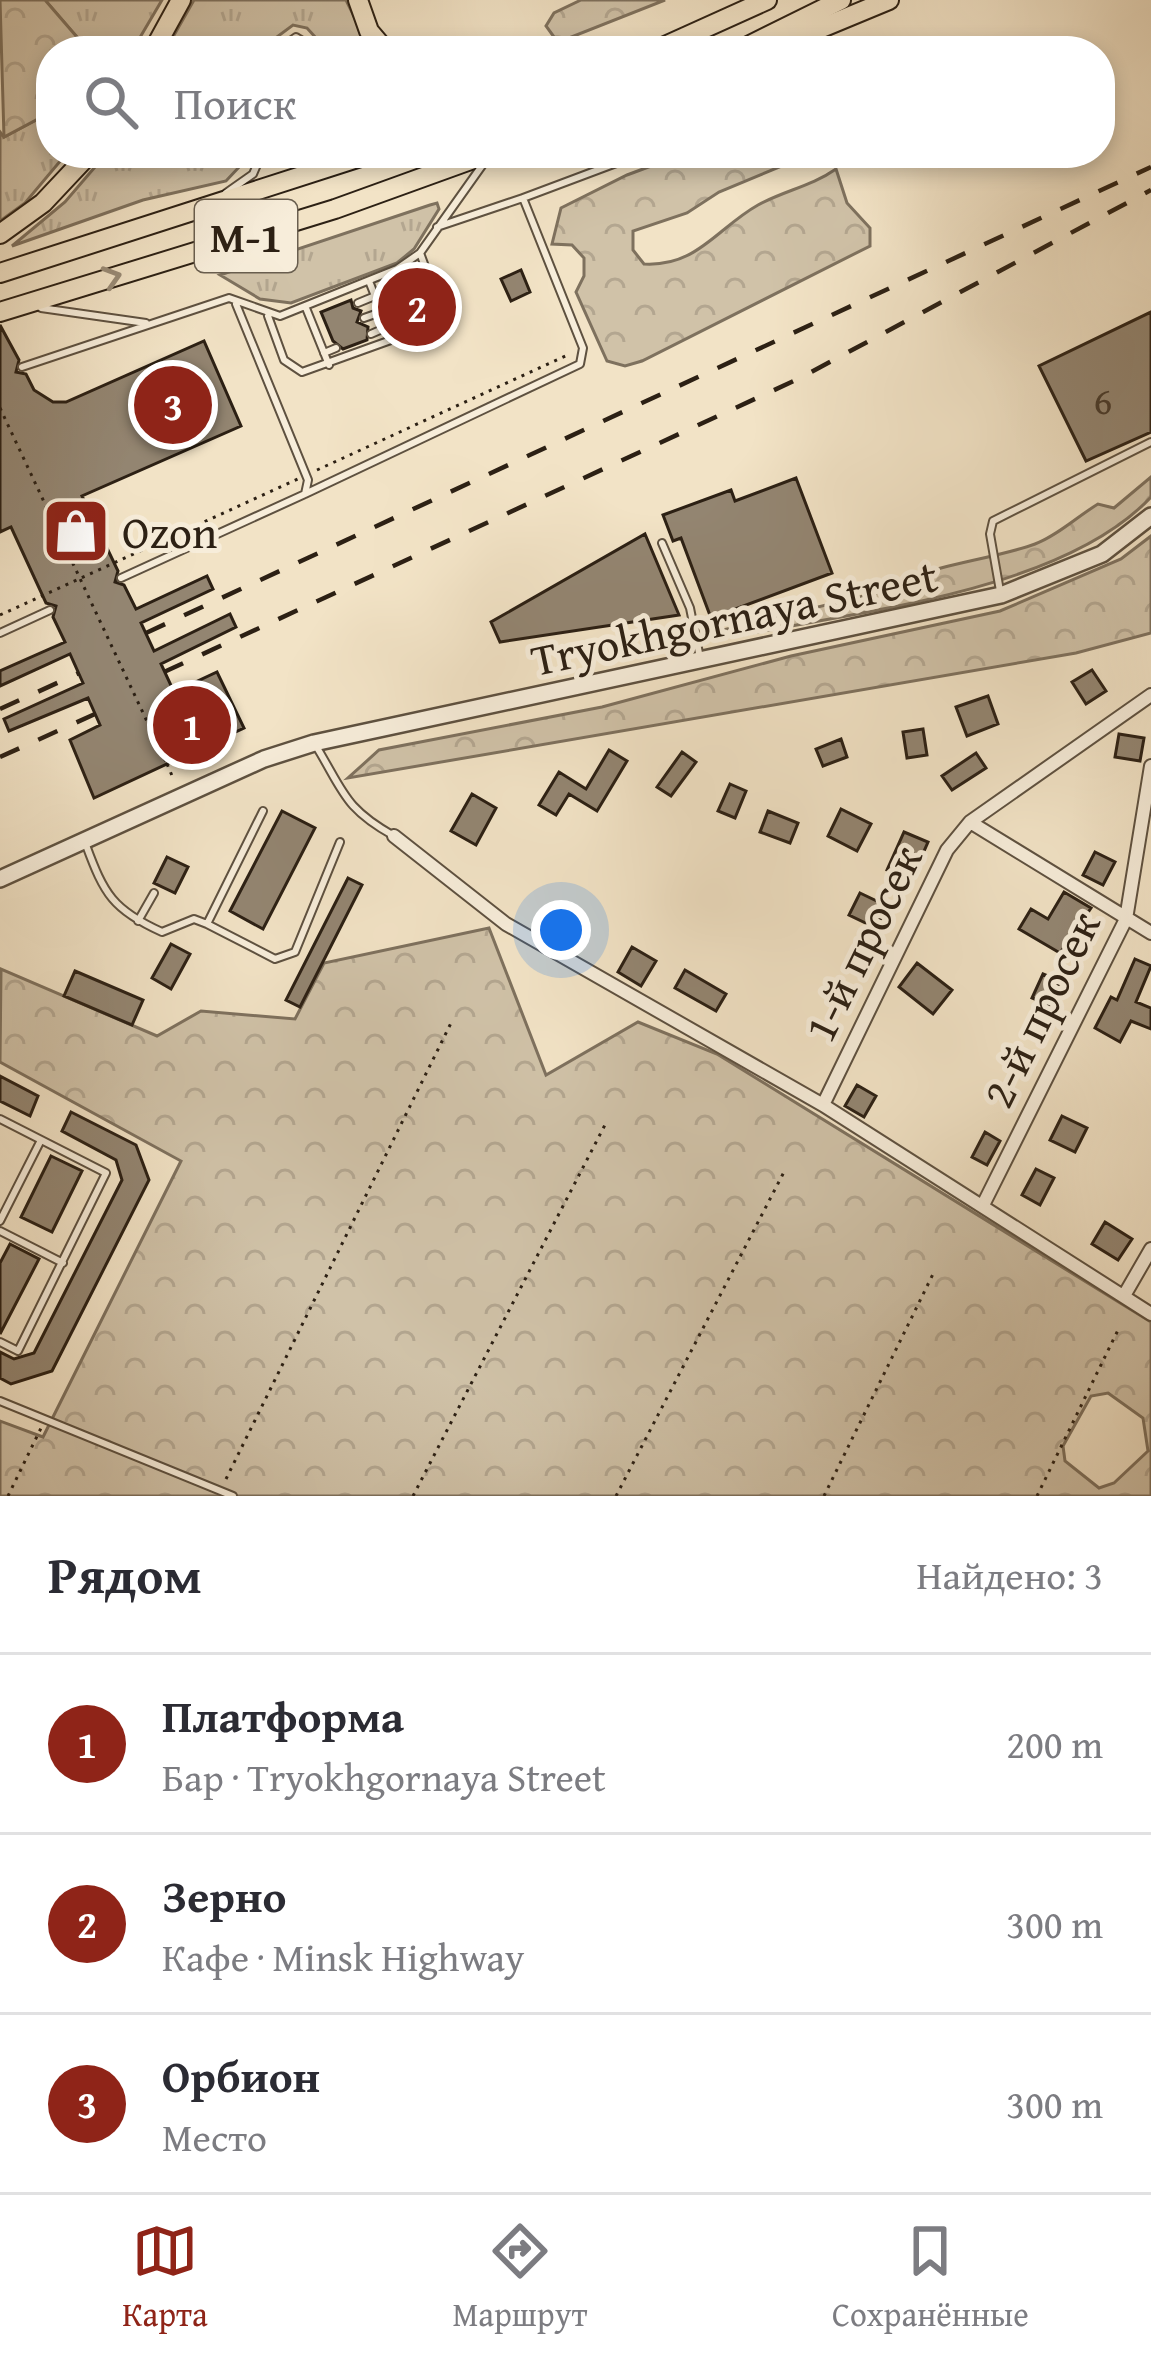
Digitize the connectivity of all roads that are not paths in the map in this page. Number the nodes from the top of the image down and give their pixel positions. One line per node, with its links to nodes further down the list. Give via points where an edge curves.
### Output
1 (181, 0): 6 (main road)
2 (358, 0): 7 (main road)
3 (767, 0): 8 (main road)
4 (841, 0): 9 (main road)
5 (889, 0): 10 (main road)
6 (161, 36)
7 (373, 36)
8 (688, 36)
9 (768, 36)
10 (802, 36)
11 (76, 168): 20 (main road)
12 (254, 168): 18 (lane, via 220,197)
13 (328, 168): 18 (main road, М-1)
14 (449, 168): 28 (main road, М-1, one-way to 14)
15 (480, 168): 19 (lane)
16 (603, 168): 17 (lane)
17 (523, 198): 19 (lane); 45 (lane, via 583,348 576,370)
18 (149, 227): 22 (main road, М-1)
19 (437, 227): 21 (lane)
20 (0, 234)
21 (420, 253): 23 (lane); 39 (lane, via 441,322)
22 (0, 272)
23 (368, 281): 24 (lane); 27 (lane)
24 (375, 296): 26 (lane); 29 (lane)
25 (232, 299): 30 (lane); 34 (lane); 45 (lane, via 306,476)
26 (358, 303)
27 (306, 308): 30 (lane); 33 (lane)
28 (7, 310): 34 (lane, via 61,308)
29 (381, 312): 32 (lane); 35 (lane)
30 (268, 315): 42 (lane, via 293,369)
31 (323, 317): 33 (lane)
32 (364, 318)
33 (311, 322): 38 (lane)
34 (150, 324): 43 (lane)
35 (387, 327): 37 (lane); 39 (lane)
36 (329, 332): 38 (lane)
37 (371, 334)
38 (318, 338): 41 (lane)
39 (393, 340): 42 (lane)
40 (336, 348): 41 (lane)
41 (324, 353): 42 (lane)
42 (329, 365)
43 (22, 367)
44 (1151, 442): 49 (lane, via 993,520)
45 (305, 494): 48 (lane)
46 (1151, 516): 49 (street, Tryokhgornaya Street, via 1102,554)
47 (662, 542): 52 (lane, via 690,608)
48 (121, 578)
49 (1001, 595): 52 (street, Tryokhgornaya Street)
50 (50, 610): 51 (lane)
51 (0, 633)
52 (701, 662): 54 (street, Tryokhgornaya Street)
53 (1151, 695): 57 (street, 1-й просек)
54 (314, 743): 58 (lane, via 356,815); 59 (street, Tryokhgornaya Street)
55 (1151, 766): 63 (street, 2-й просек)
56 (262, 811): 65 (lane)
57 (970, 822): 63 (street); 67 (street, 1-й просек, via 935,871)
58 (394, 836): 67 (street, via 506,923)
59 (84, 842): 61 (street, Tryokhgornaya Street); 64 (lane, via 106,899)
60 (340, 842): 65 (lane, via 295,952 275,959)
61 (0, 879)
62 (154, 893): 64 (lane)
63 (1126, 919): 66 (street); 70 (street, 2-й просек)
64 (138, 921): 65 (lane, via 162,932 194,919)
65 (207, 924)
66 (1151, 934)
67 (824, 1105): 70 (street)
68 (0, 1119): 69 (lane)
69 (41, 1140): 71 (lane); 74 (lane, via 106,1173)
70 (983, 1205): 75 (street)
71 (0, 1221)
72 (0, 1232): 74 (lane)
73 (1151, 1249): 75 (street)
74 (63, 1263): 77 (lane, via 18,1351)
75 (1125, 1294): 76 (street)
76 (1151, 1314)
77 (0, 1342)
78 (0, 1401): 79 (lane)
79 (233, 1496)

